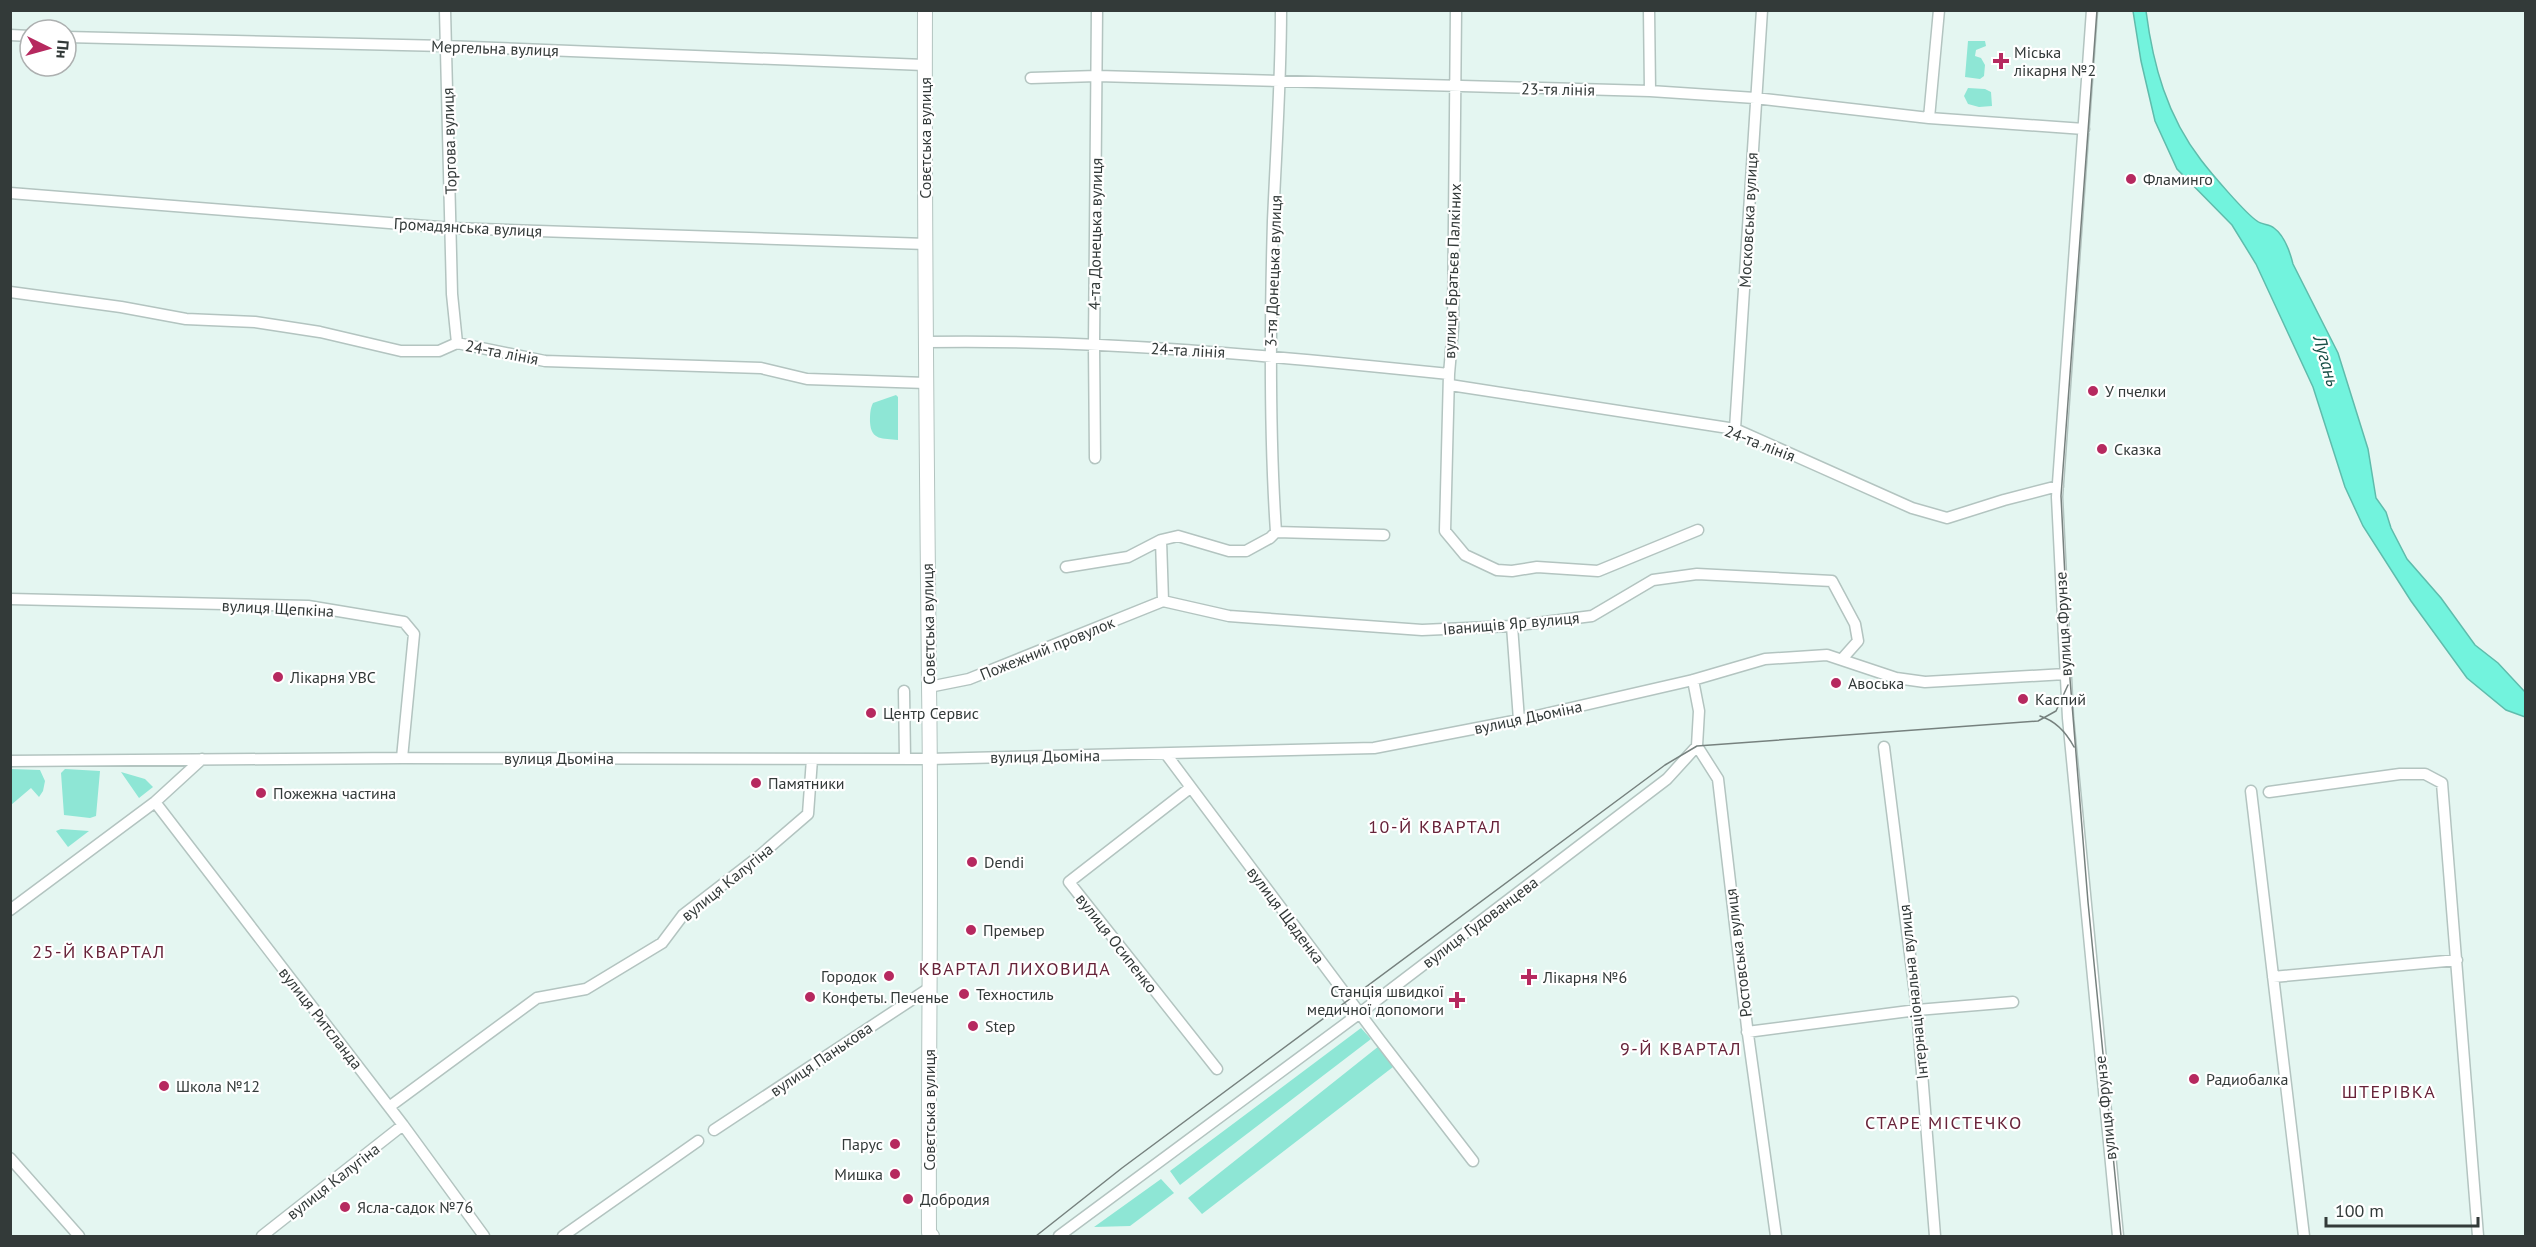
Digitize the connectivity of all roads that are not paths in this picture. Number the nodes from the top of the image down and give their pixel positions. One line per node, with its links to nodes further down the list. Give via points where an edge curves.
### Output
1 (445, 10): 11 (street, Торгова вулиця)
2 (925, 10): 12 (main road, Совєтська вулиця)
3 (1097, 10): 13 (street, 4-та Донецька вулиця)
4 (1281, 10): 15 (street, 3-тя Донецька вулиця)
5 (1456, 10): 16 (street, вулиця Братьєв Палкіних)
6 (1649, 10): 17 (street)
7 (1762, 10): 18 (street, Московська вулиця)
8 (1939, 10): 19 (street)
9 (2092, 10): 20 (street, вулиця Фрунзе)
10 (78, 37): 11 (street, Мергельна вулиця)
11 (445, 46): 12 (street, Мергельна вулиця); 22 (street, Торгова вулиця)
12 (924, 64): 23 (main road, Совєтська вулиця)
13 (1097, 76): 14 (street, 23-тя лінія); 15 (street, 23-тя лінія); 27 (street, 4-та Донецька вулиця)
14 (1031, 78)
15 (1281, 80): 16 (street, 23-тя лінія); 28 (street, 3-тя Донецька вулиця)
16 (1456, 86): 17 (street, 23-тя лінія); 29 (street, вулиця Братьєв Палкіних)
17 (1650, 91): 18 (street, 23-тя лінія)
18 (1755, 98): 19 (street, 23-тя лінія); 31 (street, Московська вулиця)
19 (1929, 118): 20 (street, 23-тя лінія)
20 (2084, 129): 33 (street, вулиця Фрунзе)
21 (10, 193): 22 (street, Громадянська вулиця)
22 (452, 228): 23 (street, Громадянська вулиця); 26 (street, Торгова вулиця)
23 (926, 244): 25 (main road, Совєтська вулиця)
24 (10, 292): 26 (street, 24-та лінія, via 186,319 255,322 401,351 440,351)
25 (926, 342): 27 (street, 24-та лінія); 30 (main road, Совєтська вулиця)
26 (457, 344): 30 (street, 24-та лінія, via 545,361 761,368 807,379)
27 (1094, 345): 28 (street, 24-та лінія); 32 (street, 4-та Донецька вулиця)
28 (1270, 355): 29 (street, 24-та лінія); 35 (street, 3-тя Донецька вулиця)
29 (1449, 379): 31 (street, 24-та лінія); 34 (street, вулиця Братьєв Палкіних, via 1444,531 1465,555 1497,570 1537,567 1598,571)
30 (926, 383): 45 (main road, Совєтська вулиця)
31 (1734, 429): 33 (street, 24-та лінія, via 1911,508 1947,518)
32 (1095, 458)
33 (2058, 486): 43 (street, вулиця Фрунзе)
34 (1698, 530)
35 (1276, 532): 36 (street); 37 (street, via 1246,550 1229,551 1178,536)
36 (1384, 535)
37 (1161, 540): 38 (street, via 1128,557); 40 (street)
38 (1066, 567)
39 (10, 599): 51 (street, вулиця Щепкіна, via 308,606 404,622 414,634)
40 (1163, 601): 41 (street, Іванищів Яр вулиця, via 1229,616 1411,630); 45 (street, Пожежний провулок, via 969,679)
41 (1512, 626): 42 (street, Іванищів Яр вулиця, via 1592,616 1653,580 1697,574 1832,581 1856,624 1858,641); 47 (street)
42 (1842, 659): 43 (street, вулиця Дьоміна, via 1896,678 1925,682); 44 (street, вулиця Дьоміна, via 1827,655 1765,659)
43 (2065, 674): 84 (street, вулиця Фрунзе)
44 (1693, 680): 47 (street, вулиця Дьоміна); 48 (street, via 1699,711)
45 (929, 687): 55 (main road, Совєтська вулиця)
46 (904, 691): 54 (street)
47 (1520, 720): 50 (street, вулиця Дьоміна, via 1374,748)
48 (1697, 746): 67 (street, вулиця Гудованцева, via 1667,778); 68 (street, Ростовська вулиця, via 1718,779)
49 (1884, 747): 66 (street, Інтернаціональна вулиця)
50 (1166, 754): 55 (street, вулиця Дьоміна); 57 (street, вулиця Щаденка)
51 (402, 758): 52 (street, вулиця Дьоміна); 53 (street, вулиця Дьоміна)
52 (201, 759): 56 (street, вулиця Дьоміна); 60 (street)
53 (812, 759): 54 (street, вулиця Дьоміна); 70 (street, вулиця Калугіна, via 808,814 683,915 662,943 586,989 537,998)
54 (904, 759): 55 (street, вулиця Дьоміна)
55 (929, 759): 64 (main road, Совєтська вулиця)
56 (10, 761)
57 (1190, 788): 67 (street, вулиця Щаденка); 69 (street, вулиця Осипенко, via 1069,882)
58 (2251, 791): 63 (street)
59 (2269, 792): 62 (street, via 2400,774 2425,774 2442,783)
60 (155, 802): 61 (street); 70 (street, вулиця Ритсланда)
61 (10, 910)
62 (2457, 960): 63 (street); 86 (street)
63 (2273, 977): 85 (street)
64 (928, 989): 72 (street, вулиця Панькова); 80 (main road, Совєтська вулиця)
65 (2013, 1002): 66 (street)
66 (1917, 1010): 68 (street); 83 (street, Інтернаціональна вулиця)
67 (1360, 1013): 75 (street, вулиця Щаденка); 81 (street, вулиця Гудованцева)
68 (1748, 1032): 82 (street, Ростовська вулиця)
69 (1217, 1069)
70 (389, 1107): 71 (street, вулиця Ритсланда)
71 (403, 1125): 77 (street, вулиця Калугіна); 78 (street, вулиця Ритсланда)
72 (714, 1130)
73 (698, 1141): 79 (street)
74 (10, 1158): 76 (street)
75 (1473, 1161)
76 (79, 1236)
77 (262, 1236)
78 (484, 1236)
79 (563, 1236)
80 (932, 1236)
81 (1059, 1236)
82 (1776, 1236)
83 (1935, 1236)
84 (2118, 1236)
85 (2304, 1236)
86 (2478, 1236)

